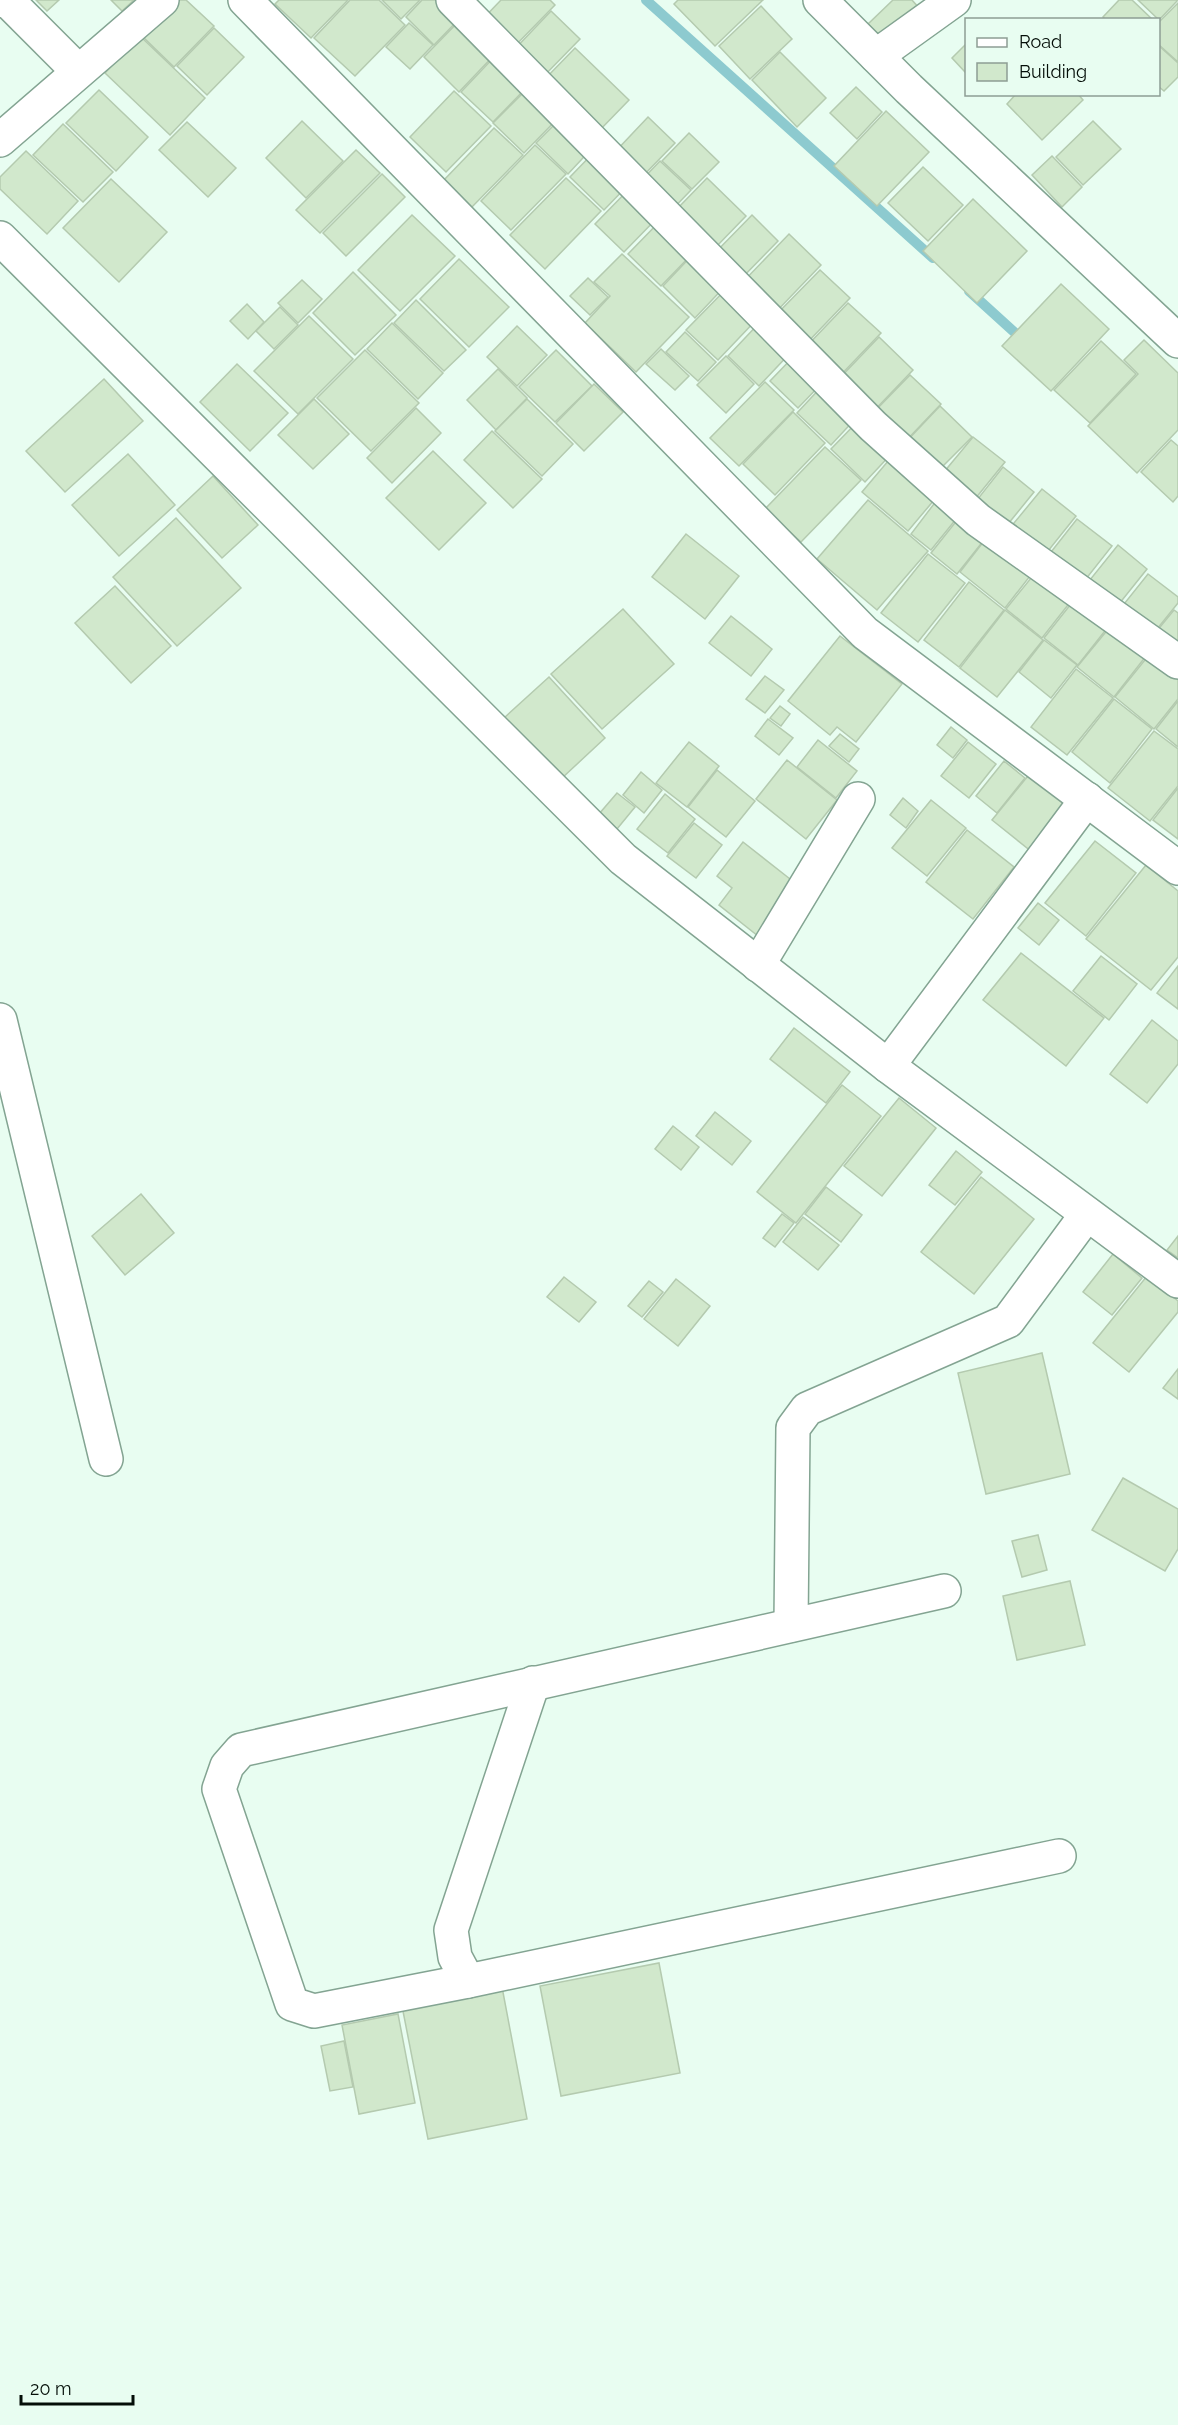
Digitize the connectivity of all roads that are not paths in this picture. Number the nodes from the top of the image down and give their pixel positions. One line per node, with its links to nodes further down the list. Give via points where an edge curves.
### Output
1 (7, 0): 8 (street)
2 (162, 0): 8 (street)
3 (245, 0): 14 (street, via 865,633)
4 (453, 0): 12 (street, via 882,434 978,520)
5 (820, 0): 7 (street)
6 (954, 0): 7 (street)
7 (876, 56): 11 (street)
8 (78, 71): 9 (street)
9 (0, 140)
10 (0, 238): 16 (street, via 623,859)
11 (1178, 341)
12 (1178, 662)
13 (858, 799): 16 (street)
14 (1087, 799): 15 (street); 18 (street)
15 (1178, 868)
16 (758, 965): 18 (street)
17 (0, 1020): 21 (street)
18 (888, 1066): 19 (street)
19 (1087, 1214): 20 (street); 23 (street, via 1008,1321 807,1409 793,1428)
20 (1178, 1281)
21 (106, 1459)
22 (944, 1591): 23 (street)
23 (791, 1625): 24 (street)
24 (533, 1683): 26 (street, via 451,1930 455,1957); 26 (street, via 241,1750 227,1766 219,1790 292,2004 314,2011)
25 (1059, 1856): 26 (street)
26 (468, 1981)

